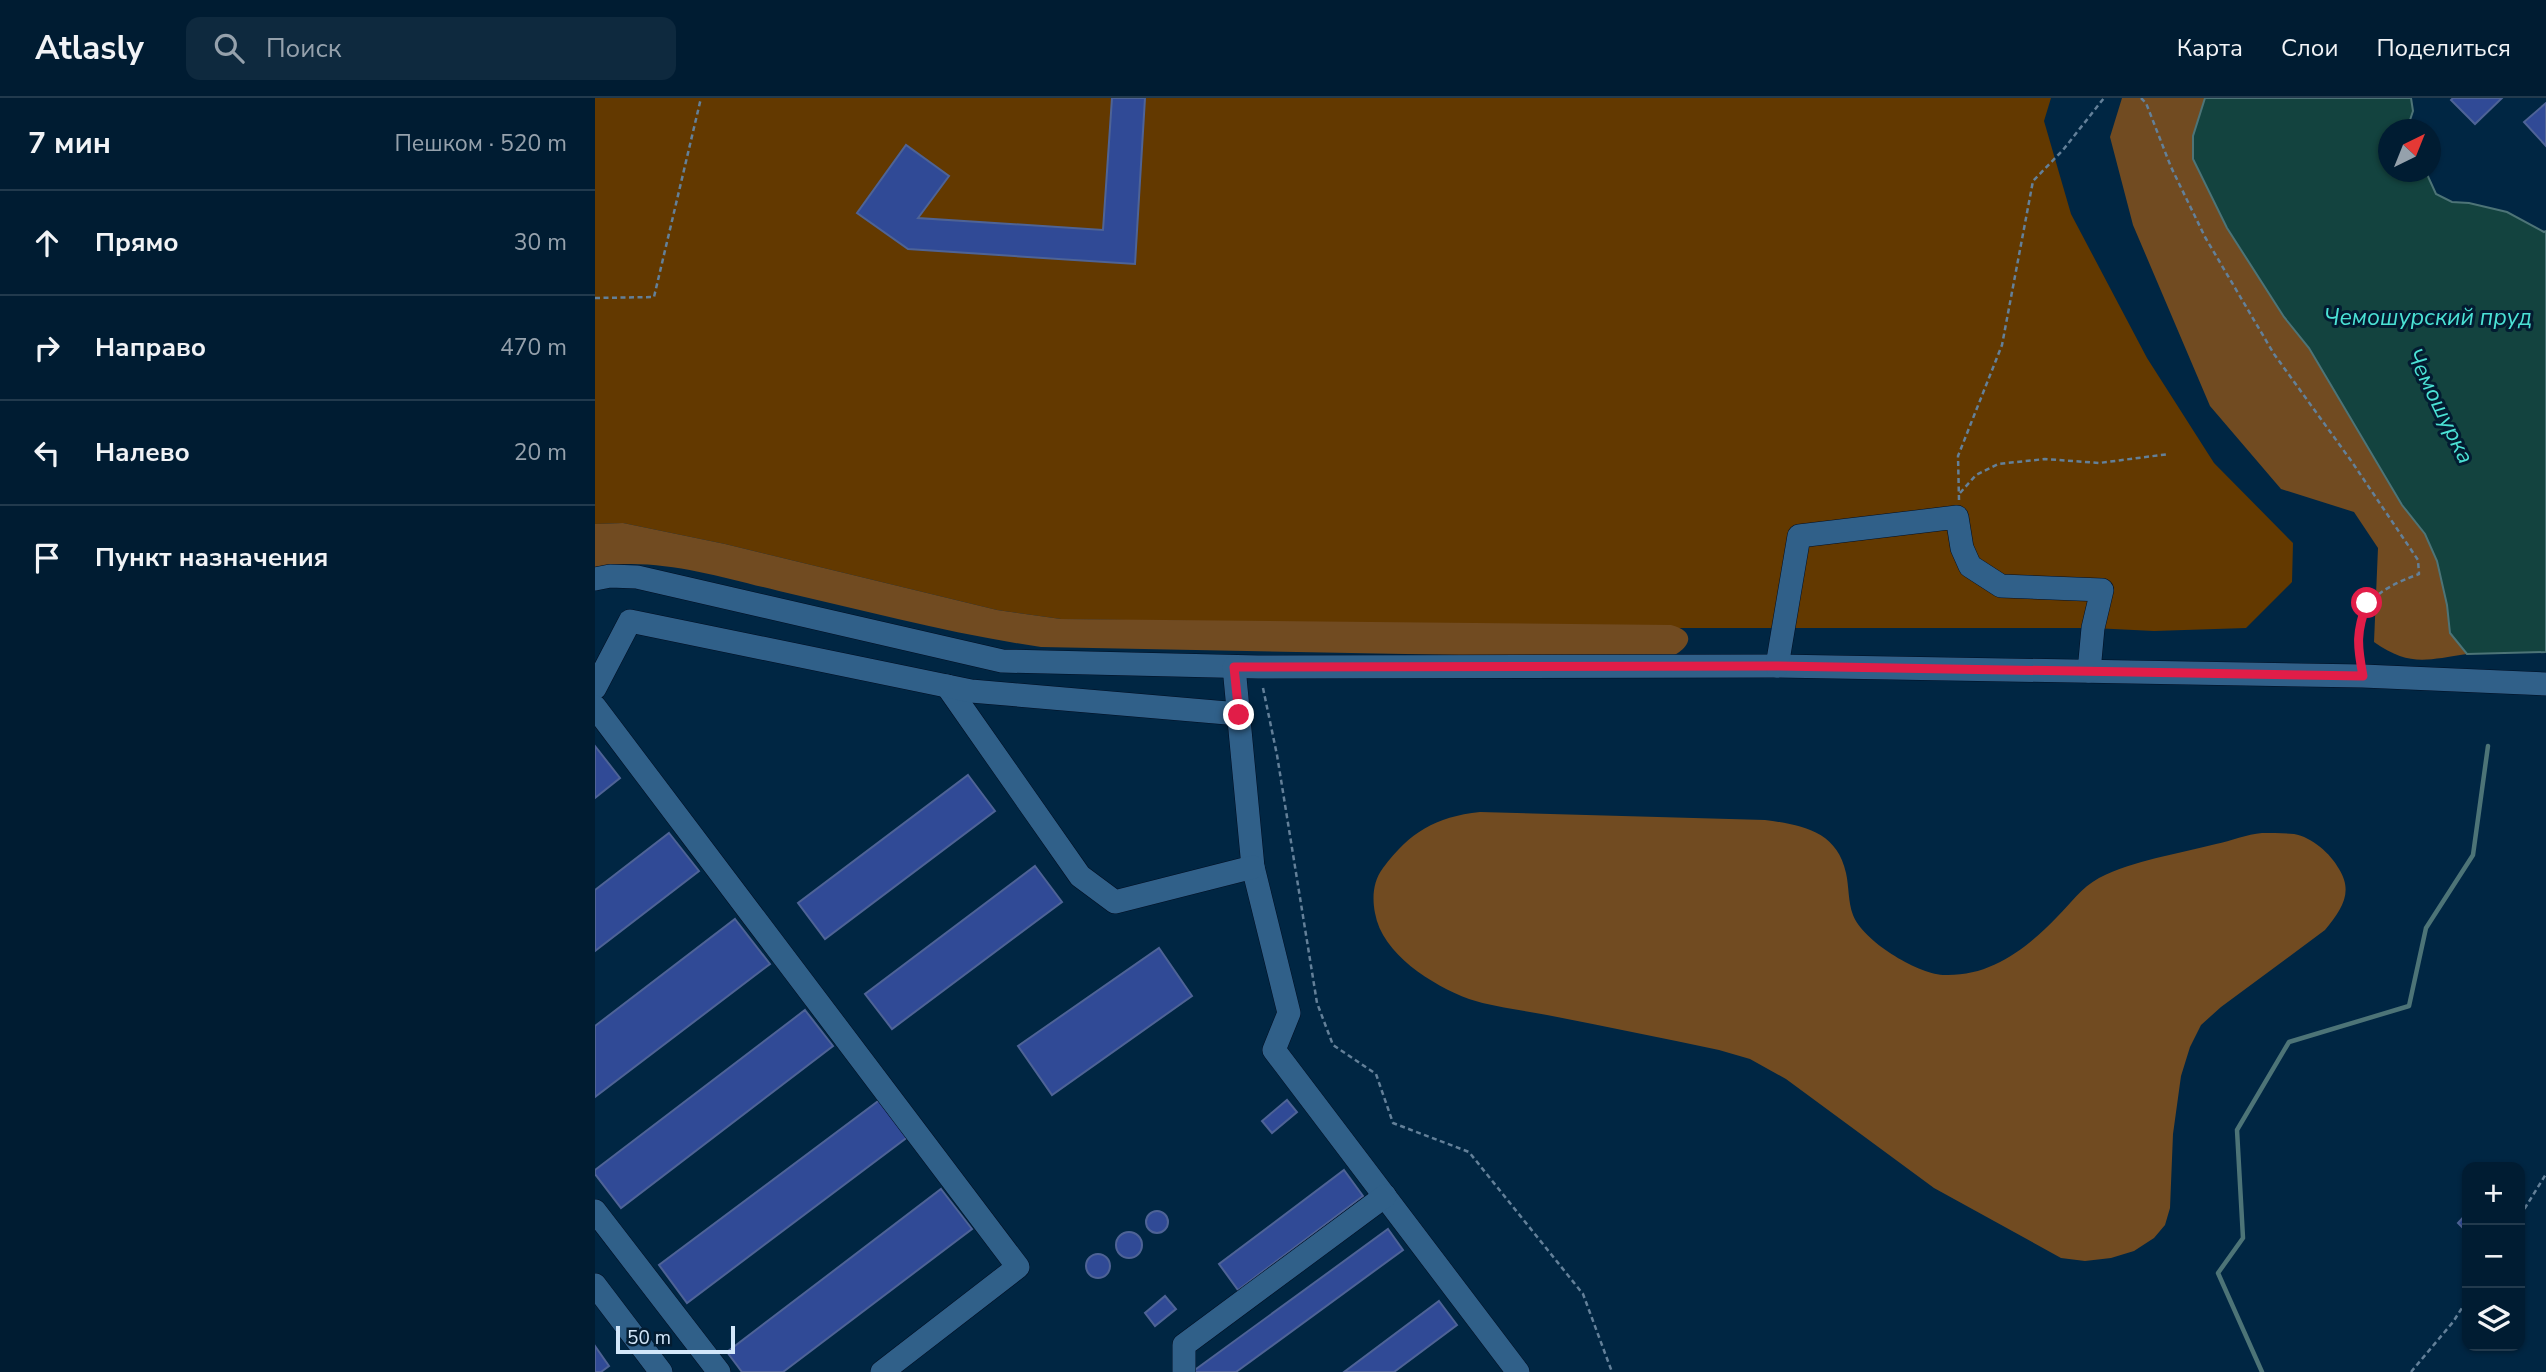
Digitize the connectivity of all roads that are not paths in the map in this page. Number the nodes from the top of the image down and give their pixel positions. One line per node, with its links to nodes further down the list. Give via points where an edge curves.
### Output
1 (595, 579): 3 (street, via 636,577 1002,661)
2 (1777, 666): 3 (street); 4 (street); 4 (street, via 1799,536 1958,506 1962,548 1971,565 2001,586 2102,590)
3 (1234, 667): 9 (street)
4 (2089, 671): 5 (street)
5 (2546, 684)
6 (947, 686): 7 (street, via 630,621); 9 (street); 10 (street, via 1080,876 1115,902)
7 (595, 688)
8 (595, 707): 16 (street, via 1018,1267)
9 (1239, 715): 10 (street)
10 (1253, 867): 11 (street, via 1289,1013 1274,1050)
11 (1385, 1196): 17 (street, via 1184,1345); 18 (street)
12 (595, 1211): 15 (street)
13 (595, 1285): 14 (street)
14 (661, 1372)
15 (719, 1372)
16 (882, 1372)
17 (1184, 1372)
18 (1518, 1372)

